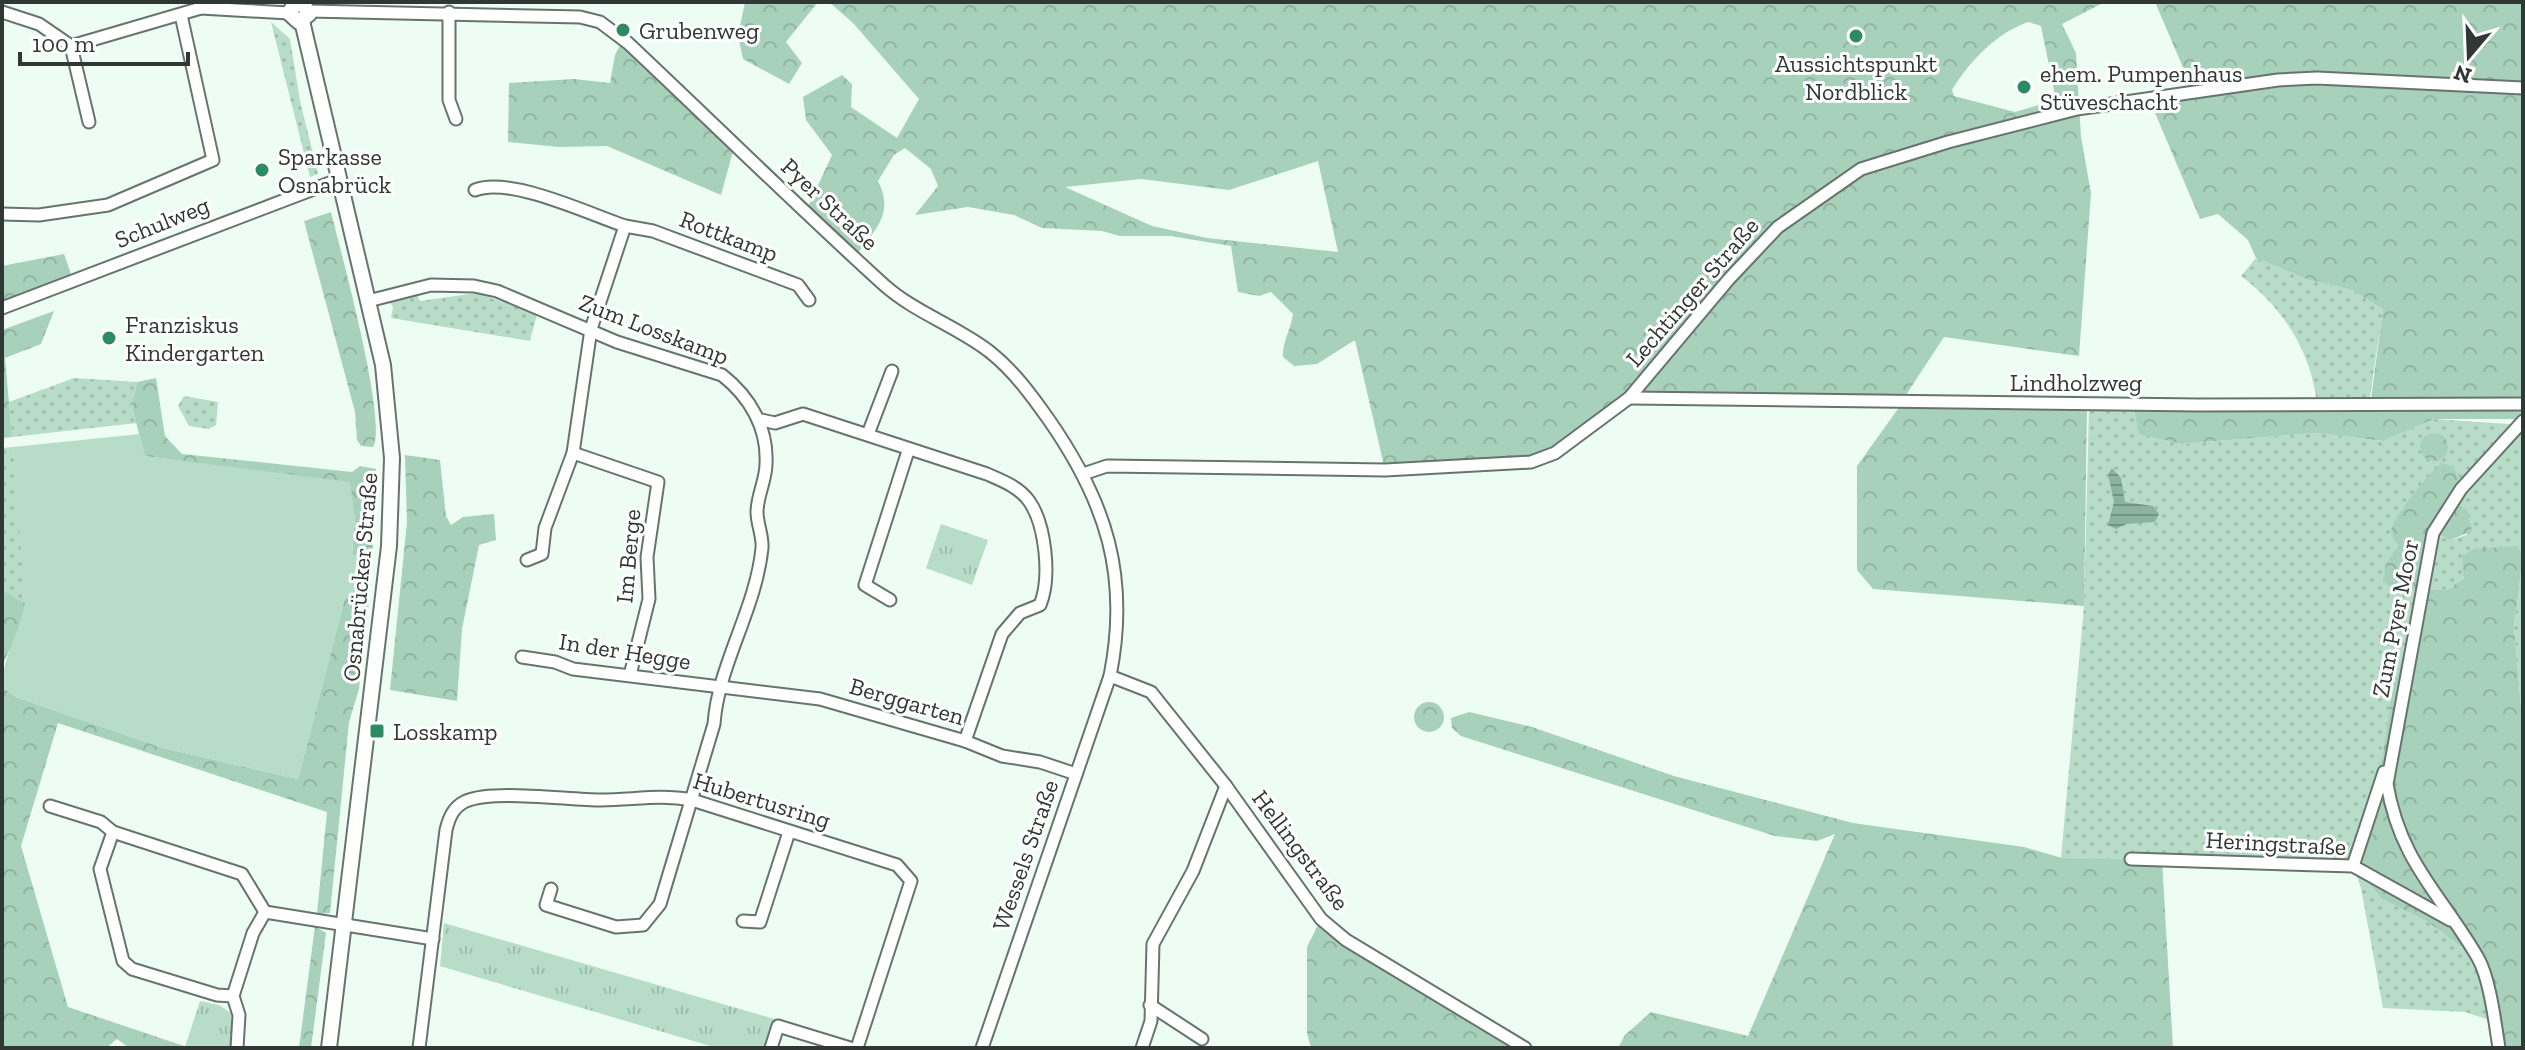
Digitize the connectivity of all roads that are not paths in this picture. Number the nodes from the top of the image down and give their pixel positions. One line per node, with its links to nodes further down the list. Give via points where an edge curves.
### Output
1 (562, 2): 8 (street)
2 (200, 5): 4 (street, Pyer Straße); 7 (street)
3 (468, 7): 5 (street, Pyer Straße); 8 (street, Pyer Straße)
4 (298, 8): 5 (street, Pyer Straße); 13 (street, Osnabrücker Straße)
5 (449, 12): 11 (street, via 449,100)
6 (2, 13): 9 (street, via 39,24)
7 (181, 15): 9 (street); 15 (street, via 213,160 108,205 39,215)
8 (556, 15): 29 (street, Pyer Straße, via 600,22 623,39 885,286 989,351 1032,397)
9 (71, 46): 12 (street)
10 (2523, 88): 22 (street, Lechtinger Straße, via 2278,80 2077,109 1861,169 1778,227)
11 (456, 119)
12 (89, 122)
13 (340, 179): 18 (street, Osnabrücker Straße); 19 (street, Schulweg)
14 (475, 190): 16 (street, Rottkamp, via 486,185 517,190)
15 (2, 214)
16 (625, 226): 17 (street, Rottkamp, via 653,231 798,285); 20 (street)
17 (809, 300)
18 (368, 301): 20 (street, Zum Losskamp, via 431,285 474,286); 50 (street, Osnabrücker Straße, via 391,430 391,499)
19 (2, 308)
20 (591, 329): 24 (street, Zum Losskamp, via 722,375); 28 (street)
21 (892, 371): 26 (street)
22 (1629, 398): 23 (street, Lindholzweg); 29 (street, Lechtinger Straße, via 1555,453 1508,466 1107,466)
23 (2523, 404)
24 (761, 420): 26 (street, via 775,423 803,414); 35 (street, via 766,464 757,512 763,546)
25 (2523, 421): 37 (street, Zum Pyer Moor, via 2461,489 2433,533)
26 (868, 434): 27 (street)
27 (908, 451): 31 (street, via 865,585); 36 (street, via 1015,487 1030,502 1041,529 1046,590 1040,605 1020,613 1002,634)
28 (573, 453): 30 (street, via 545,528 542,554); 33 (street, Im Berge, via 658,482 647,557 649,599)
29 (1083, 474): 34 (street, Pyer Straße, via 1114,554 1119,610)
30 (527, 560)
31 (890, 600)
32 (522, 657): 33 (street, In der Hegge)
33 (630, 675): 35 (street, In der Hegge)
34 (1110, 676): 38 (street, Wessels Straße); 39 (street, Hellingstraße, via 1151,692)
35 (721, 689): 36 (street, Berggarten, via 820,699); 40 (street)
36 (965, 741): 38 (street, Berggarten)
37 (2391, 759): 45 (street, Zum Pyer Moor); 49 (street, Zum Pyer Moor, via 2387,784 2393,820 2420,874)
38 (1076, 774): 61 (street, Wessels Straße)
39 (1226, 786): 53 (street, via 1193,871 1153,944); 63 (street, Hellingstraße, via 1321,919 1346,940)
40 (692, 800): 43 (street, Hubertusring); 46 (street, via 660,904 643,925 616,927 546,905); 51 (street, Hubertusring, via 663,794 604,800 495,797 460,805 446,830)
41 (50, 806): 42 (street, via 101,822)
42 (113, 832): 47 (street, via 242,874); 52 (street, via 100,869 123,961 132,969)
43 (789, 832): 48 (street, via 760,922); 60 (street, Hubertusring, via 897,865 911,881)
44 (2131, 859): 45 (street, Heringstraße)
45 (2353, 866): 49 (street, Heringstraße)
46 (551, 889)
47 (265, 912): 50 (street); 52 (street)
48 (743, 921)
49 (2454, 922): 64 (street, Zum Pyer Moor, via 2480,961)
50 (344, 926): 51 (street); 56 (street, Osnabrücker Straße)
51 (433, 939): 57 (street, Hubertusring)
52 (233, 996): 55 (street, via 239,1015)
53 (1150, 1005): 54 (street); 62 (street)
54 (1202, 1039)
55 (237, 1048)
56 (329, 1048)
57 (419, 1048)
58 (771, 1048): 59 (street, via 778,1026)
59 (850, 1048)
60 (857, 1048)
61 (982, 1048)
62 (1142, 1048)
63 (1525, 1048)
64 (2499, 1048)

